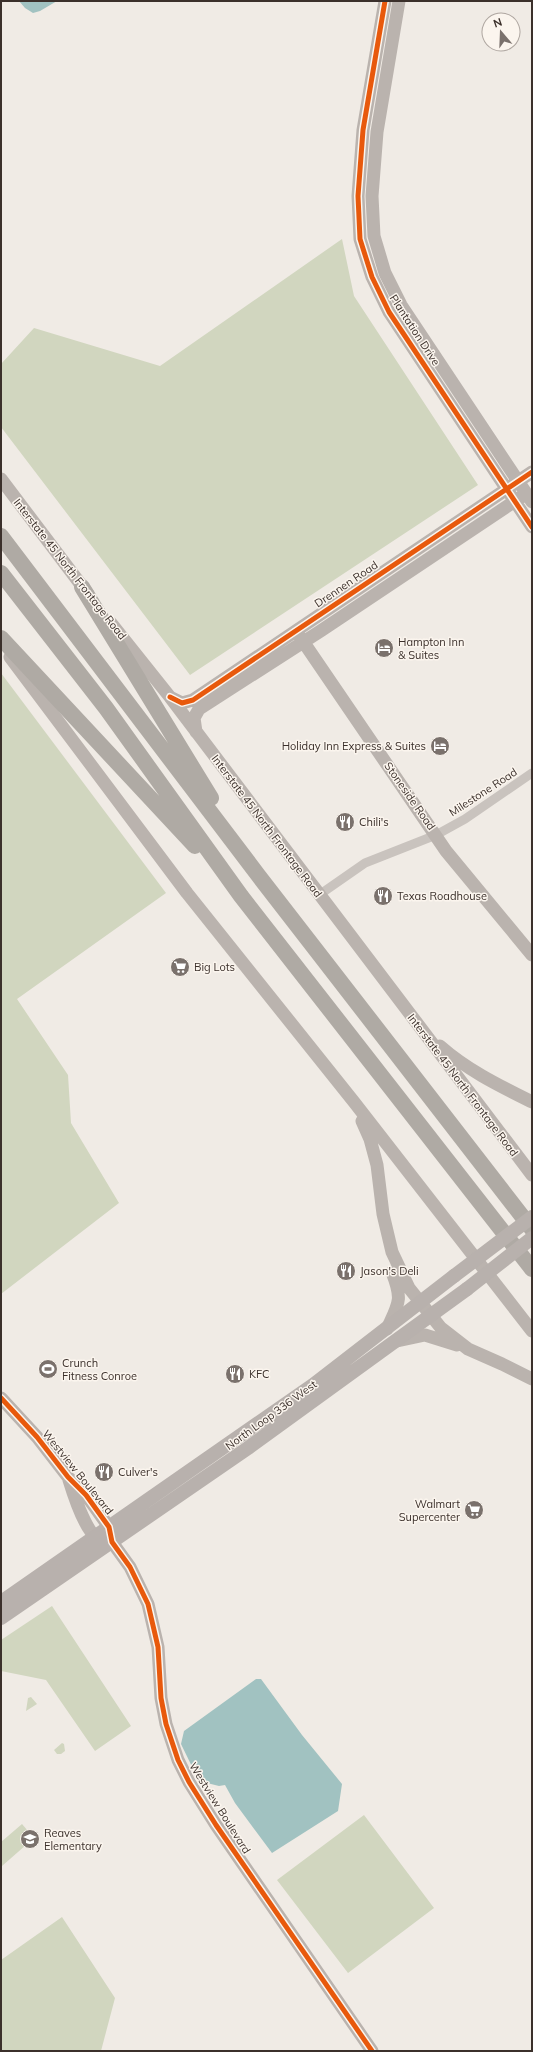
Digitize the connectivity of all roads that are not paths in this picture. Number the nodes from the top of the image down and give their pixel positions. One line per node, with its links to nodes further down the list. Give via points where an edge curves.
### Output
1 (385, 1): 4 (street, Plantation Drive, via 363,130 358,196)
2 (399, 1): 3 (street, Plantation Drive, via 377,132 372,196)
3 (373, 226): 4 (street); 7 (street, Plantation Drive, via 385,272 401,305)
4 (360, 228): 8 (street, Plantation Drive, via 360,239 372,277 389,312)
5 (532, 472): 7 (street, Drennen Road)
6 (1, 479): 14 (street, Interstate 45 North Frontage Road)
7 (518, 482): 8 (street, Drennen Road); 9 (street, Plantation Drive)
8 (507, 489): 10 (street, Plantation Drive); 15 (street, Drennen Road)
9 (530, 495): 10 (street, Drennen Road)
10 (515, 501): 11 (street, Plantation Drive); 15 (street, Drennen Road)
11 (532, 527)
12 (1, 536): 22 (highway)
13 (1, 573): 24 (highway, via 106,708)
14 (82, 587): 18 (street, Interstate 45 North Frontage Road); 22 (highway)
15 (299, 636): 18 (street, Drennen Road, via 192,700 182,703); 19 (street, Drennen Road, via 199,709 194,718); 21 (street, Stoneside Road)
16 (1, 638): 24 (highway)
17 (1, 645): 27 (street, via 187,893)
18 (170, 697): 19 (street, Interstate 45 North Frontage Road)
19 (196, 732): 23 (street, Interstate 45 North Frontage Road)
20 (532, 773): 21 (street, Milestone Road, via 465,819)
21 (436, 835): 23 (street, Milestone Road, via 365,863); 25 (street, Stoneside Road, via 460,870)
22 (258, 875): 32 (highway)
23 (319, 895): 26 (street, Interstate 45 North Frontage Road)
24 (241, 896): 34 (highway)
25 (532, 955)
26 (421, 1029): 28 (street, via 451,1056); 29 (street, Interstate 45 North Frontage Road)
27 (354, 1102): 30 (street, via 370,1139 377,1165); 38 (street)
28 (532, 1102)
29 (532, 1175)
30 (383, 1214): 35 (street, via 399,1270); 37 (street, via 381,1242 399,1290 399,1300)
31 (532, 1217): 35 (main road, North Loop 336 West, bridge)
32 (532, 1229)
33 (532, 1238): 36 (main road, North Loop 336 West, bridge)
34 (532, 1269)
35 (420, 1302): 36 (street); 37 (main road, North Loop 336 West)
36 (431, 1316): 39 (main road, North Loop 336 West); 40 (street, via 441,1328)
37 (387, 1329): 44 (main road, North Loop 336 West, via 240,1437)
38 (532, 1331)
39 (395, 1341): 40 (street, via 425,1335); 46 (main road, North Loop 336 West, via 248,1448)
40 (468, 1349): 41 (street)
41 (532, 1379)
42 (1, 1398): 43 (street, Westview Boulevard, via 37,1437)
43 (68, 1477): 44 (street, Westview Boulevard, via 86,1495); 45 (street, Westview Boulevard, via 76,1502)
44 (109, 1527): 45 (main road, North Loop 336 West); 46 (street, Westview Boulevard)
45 (96, 1536): 46 (street); 47 (main road, North Loop 336 West)
46 (112, 1542): 48 (main road, North Loop 336 West); 49 (street, Westview Boulevard, via 130,1567 148,1604 158,1647 161,1698 166,1724 178,1760 189,1782)
47 (1, 1602)
48 (1, 1618)
49 (372, 2051)

